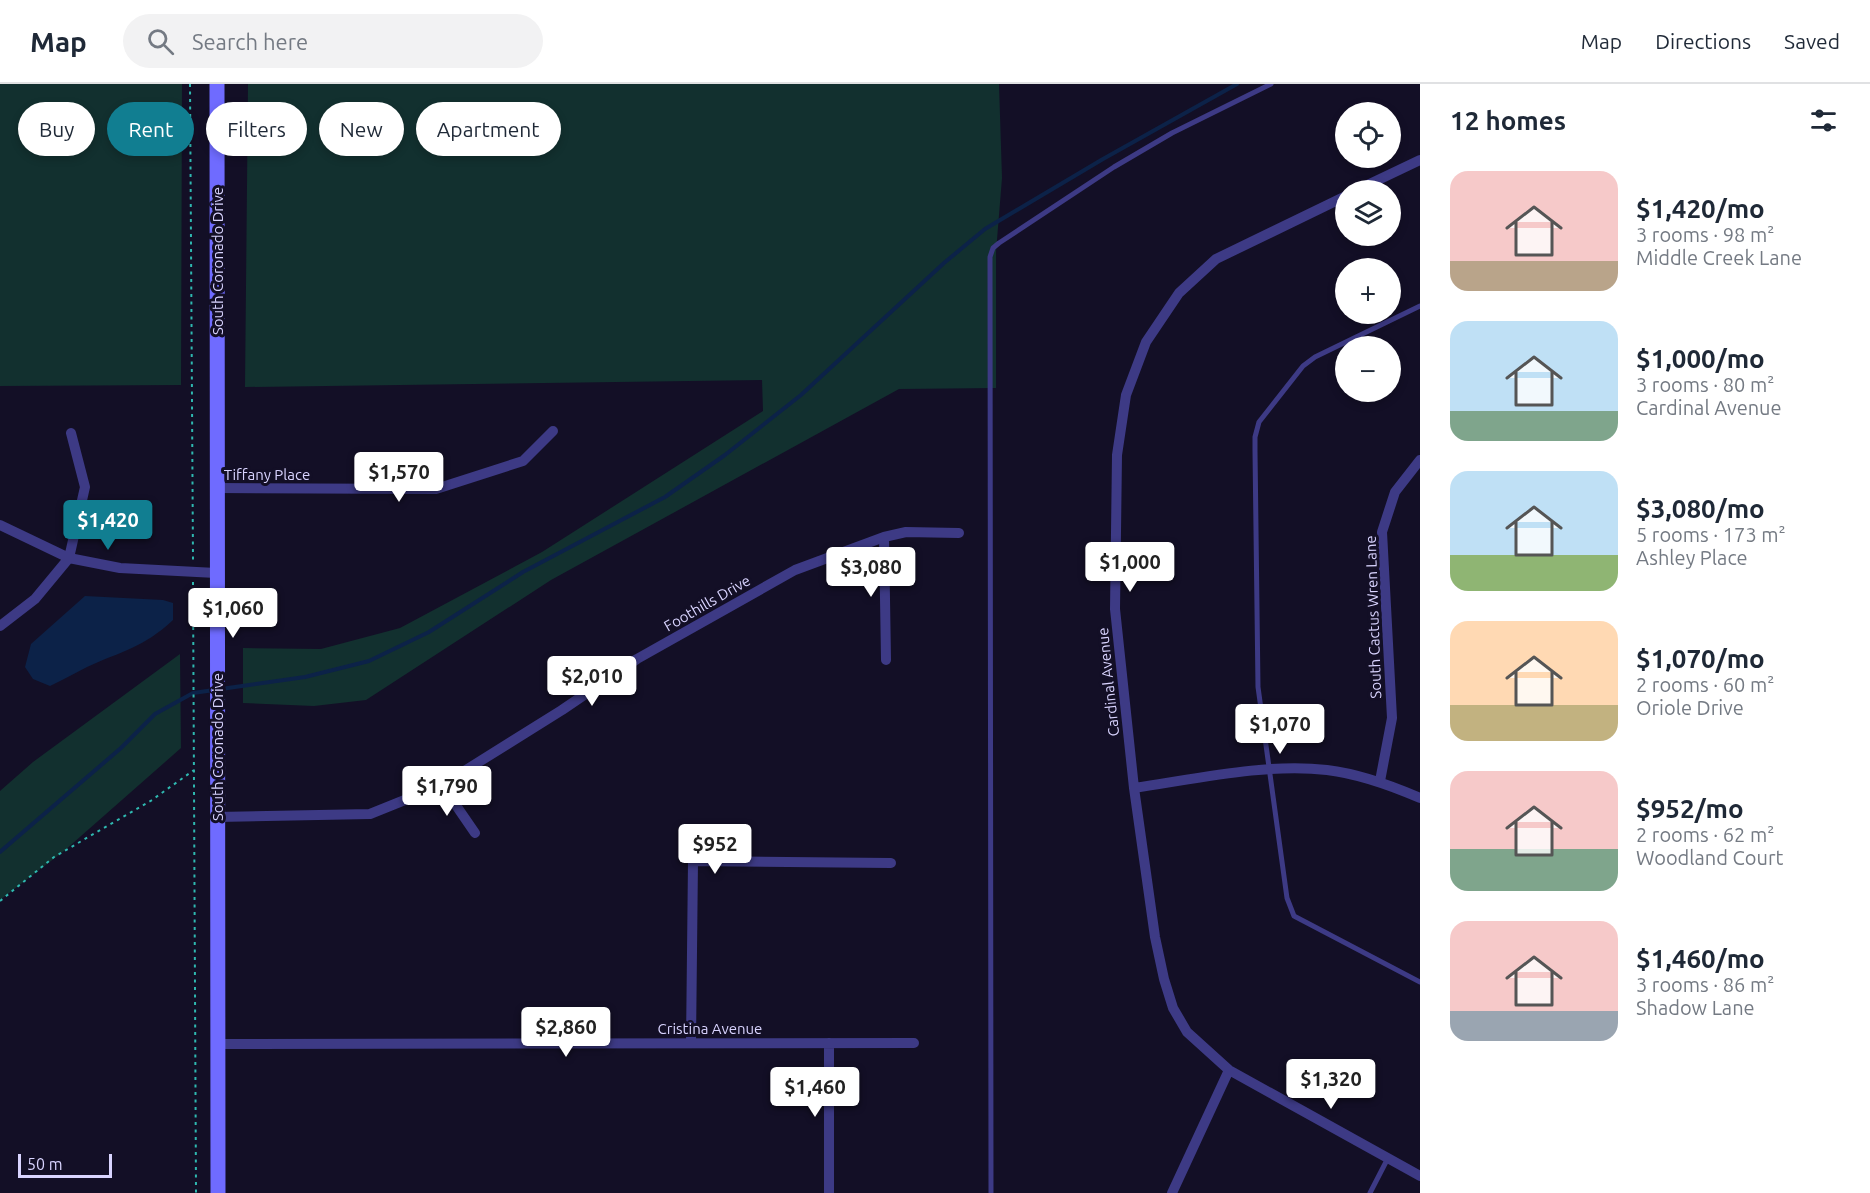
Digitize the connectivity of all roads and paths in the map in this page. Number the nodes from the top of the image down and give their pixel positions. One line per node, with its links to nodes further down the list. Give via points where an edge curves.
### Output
1 (190, 84): 16 (path)
2 (217, 84): 11 (street, South Coronado Drive)
3 (1271, 84): 41 (lane, via 1114,167 999,243 990,257)
4 (1420, 160): 5 (street)
5 (1378, 180)
6 (1335, 201): 24 (street, Cardinal Avenue, via 1216,259 1179,293 1146,342 1126,395 1117,454 1115,609)
7 (1420, 306): 20 (lane, via 1303,366 1259,422 1254,451 1258,687)
8 (553, 431): 11 (street, Tiffany Place, via 523,461 436,489)
9 (71, 433): 15 (street, via 85,487)
10 (1420, 460): 22 (street, South Cactus Wren Lane, via 1395,492 1382,532 1392,718)
11 (216, 489): 17 (street, South Coronado Drive)
12 (0, 525): 15 (street)
13 (959, 533): 14 (street, Foothills Drive, via 906,531)
14 (884, 537): 19 (street); 23 (street, Foothills Drive, via 785,575 637,659)
15 (69, 558): 16 (street, via 120,568); 18 (street, via 35,599)
16 (193, 572): 17 (street); 21 (path)
17 (216, 573): 26 (street, South Coronado Drive)
18 (0, 626)
19 (886, 660)
20 (1271, 769): 22 (street, via 1327,770); 24 (street); 30 (lane, via 1287,898 1294,916)
21 (194, 770): 29 (path, via 152,800 54,857); 38 (path)
22 (1380, 781): 25 (street)
23 (442, 785): 26 (street, Foothills Drive, via 370,814); 27 (street)
24 (1134, 788): 35 (street, Cardinal Avenue, via 1155,937 1173,1008 1187,1032)
25 (1420, 798)
26 (216, 817): 34 (street, South Coronado Drive)
27 (475, 833)
28 (891, 863): 31 (street, via 693,861)
29 (0, 901)
30 (1420, 982)
31 (691, 1043): 32 (street, Cristina Avenue); 34 (street, Cristina Avenue)
32 (829, 1043): 33 (street, Cristina Avenue); 40 (street)
33 (914, 1043)
34 (218, 1044): 39 (street, South Coronado Drive)
35 (1229, 1070): 36 (street, Cardinal Avenue); 42 (street)
36 (1388, 1158): 37 (street, Cardinal Avenue); 43 (lane)
37 (1420, 1176)
38 (196, 1193)
39 (218, 1193)
40 (829, 1193)
41 (991, 1193)
42 (1172, 1193)
43 (1370, 1193)

